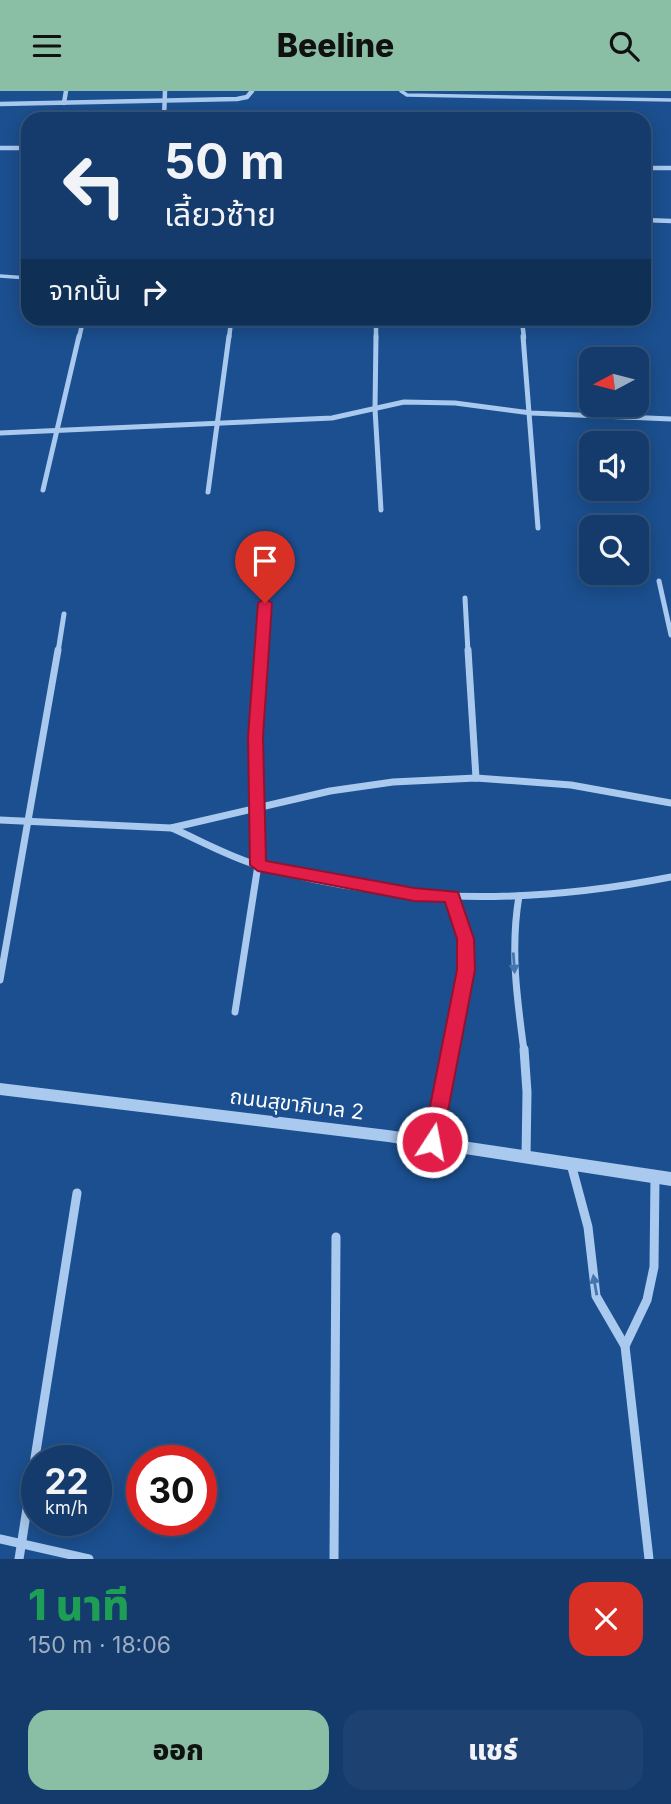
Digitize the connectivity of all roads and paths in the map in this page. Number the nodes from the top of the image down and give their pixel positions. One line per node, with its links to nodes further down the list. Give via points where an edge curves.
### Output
1 (66, 91): 7 (street)
2 (165, 91): 5 (street)
3 (252, 91): 5 (street, via 237,99)
4 (401, 91): 6 (lane, via 407,95)
5 (165, 100): 7 (street); 9 (street)
6 (671, 100)
7 (64, 103): 8 (street)
8 (0, 104)
9 (164, 112)
10 (0, 148): 11 (street)
11 (21, 148)
12 (651, 168): 13 (street)
13 (671, 169)
14 (651, 221): 15 (street)
15 (671, 221)
16 (0, 277): 17 (lane)
17 (21, 278)
18 (82, 326): 26 (street)
19 (231, 326): 25 (street)
20 (376, 326): 22 (street)
21 (522, 326): 23 (street)
22 (375, 409): 23 (street, via 404,401); 25 (street, via 332,418); 30 (street)
23 (531, 413): 24 (street); 31 (street)
24 (671, 419)
25 (219, 423): 26 (street); 29 (street)
26 (57, 431): 27 (street); 28 (street)
27 (0, 433)
28 (43, 490)
29 (208, 492)
30 (381, 510)
31 (538, 528)
32 (659, 581): 36 (street)
33 (465, 598): 37 (street)
34 (265, 603): 39 (street, via 255,737)
35 (64, 614): 41 (street)
36 (671, 635)
37 (476, 778): 38 (street, via 571,785); 39 (street, via 393,782)
38 (671, 803)
39 (257, 806): 42 (street); 43 (street)
40 (0, 820): 41 (street)
41 (30, 820): 42 (street); 47 (street)
42 (171, 828): 43 (street)
43 (258, 865): 45 (street, via 414,894); 48 (street)
44 (671, 877): 46 (street, via 627,887)
45 (452, 896): 46 (street); 50 (street, via 466,939 466,970)
46 (519, 896): 51 (street, one-way to 51, via 513,963 526,1074)
47 (0, 980)
48 (235, 1012)
49 (0, 1089): 50 (street, ถนนสุขาภิบาล 2)
50 (432, 1142): 51 (street, ถนนสุขาภิบาล 2)
51 (526, 1157): 52 (street, ถนนสุขาภิบาล 2)
52 (571, 1164): 53 (street, ถนนสุขาภิบาล 2); 57 (street, one-way to 52, via 596,1296 589,1227)
53 (655, 1176): 54 (street, ถนนสุขาภิบาล 2); 57 (street, via 654,1267 647,1300)
54 (671, 1179)
55 (77, 1193): 59 (street)
56 (337, 1237): 62 (street)
57 (625, 1346): 63 (street)
58 (0, 1539): 59 (street)
59 (23, 1544): 60 (street); 61 (street)
60 (19, 1559)
61 (89, 1559)
62 (334, 1559)
63 (649, 1559)

